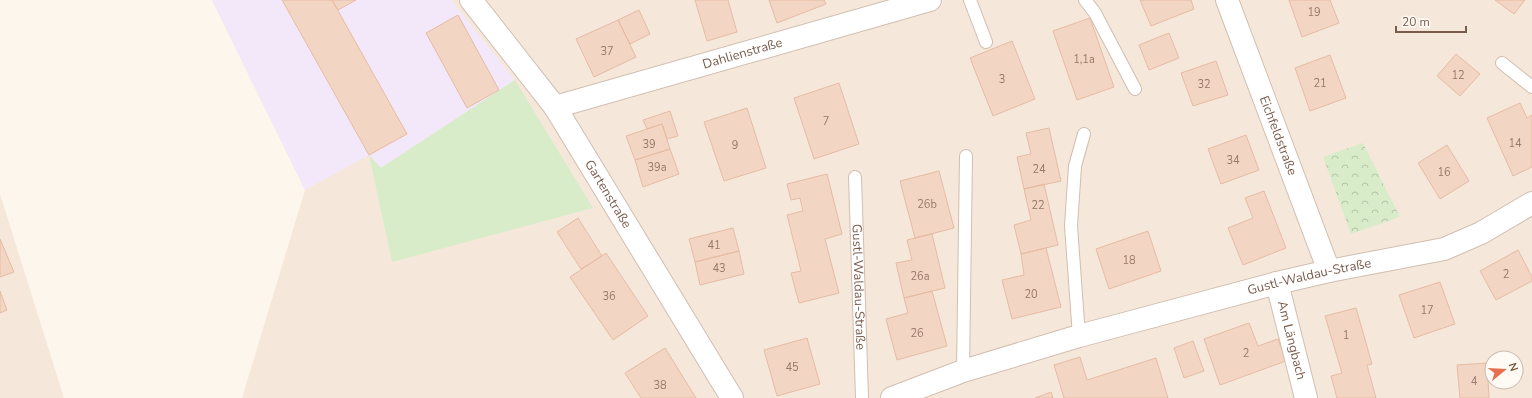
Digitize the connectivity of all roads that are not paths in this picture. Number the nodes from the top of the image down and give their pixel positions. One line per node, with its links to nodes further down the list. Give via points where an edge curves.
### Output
1 (471, 0): 10 (street, Gartenstraße)
2 (930, 0): 10 (street, Dahlienstraße)
3 (970, 0): 6 (lane)
4 (1084, 0): 9 (lane, via 1095,13)
5 (1227, 0): 15 (street, Eichfeldstraße)
6 (986, 42)
7 (1502, 63): 8 (lane)
8 (1532, 87)
9 (1135, 89)
10 (555, 107): 19 (street, Gartenstraße)
11 (1084, 134): 17 (lane, via 1076,166 1071,226)
12 (966, 156): 18 (lane)
13 (855, 177): 20 (lane, Gustl-Waldau-Straße)
14 (1532, 203): 15 (street, Gustl-Waldau-Straße, via 1481,234 1444,249)
15 (1328, 271): 16 (street, Gustl-Waldau-Straße)
16 (1277, 283): 17 (street, Gustl-Waldau-Straße); 22 (street, Am Längbach)
17 (1079, 336): 18 (street, Gustl-Waldau-Straße)
18 (963, 372): 21 (street, Gustl-Waldau-Straße)
19 (732, 398)
20 (862, 398)
21 (892, 398)
22 (1306, 398)

